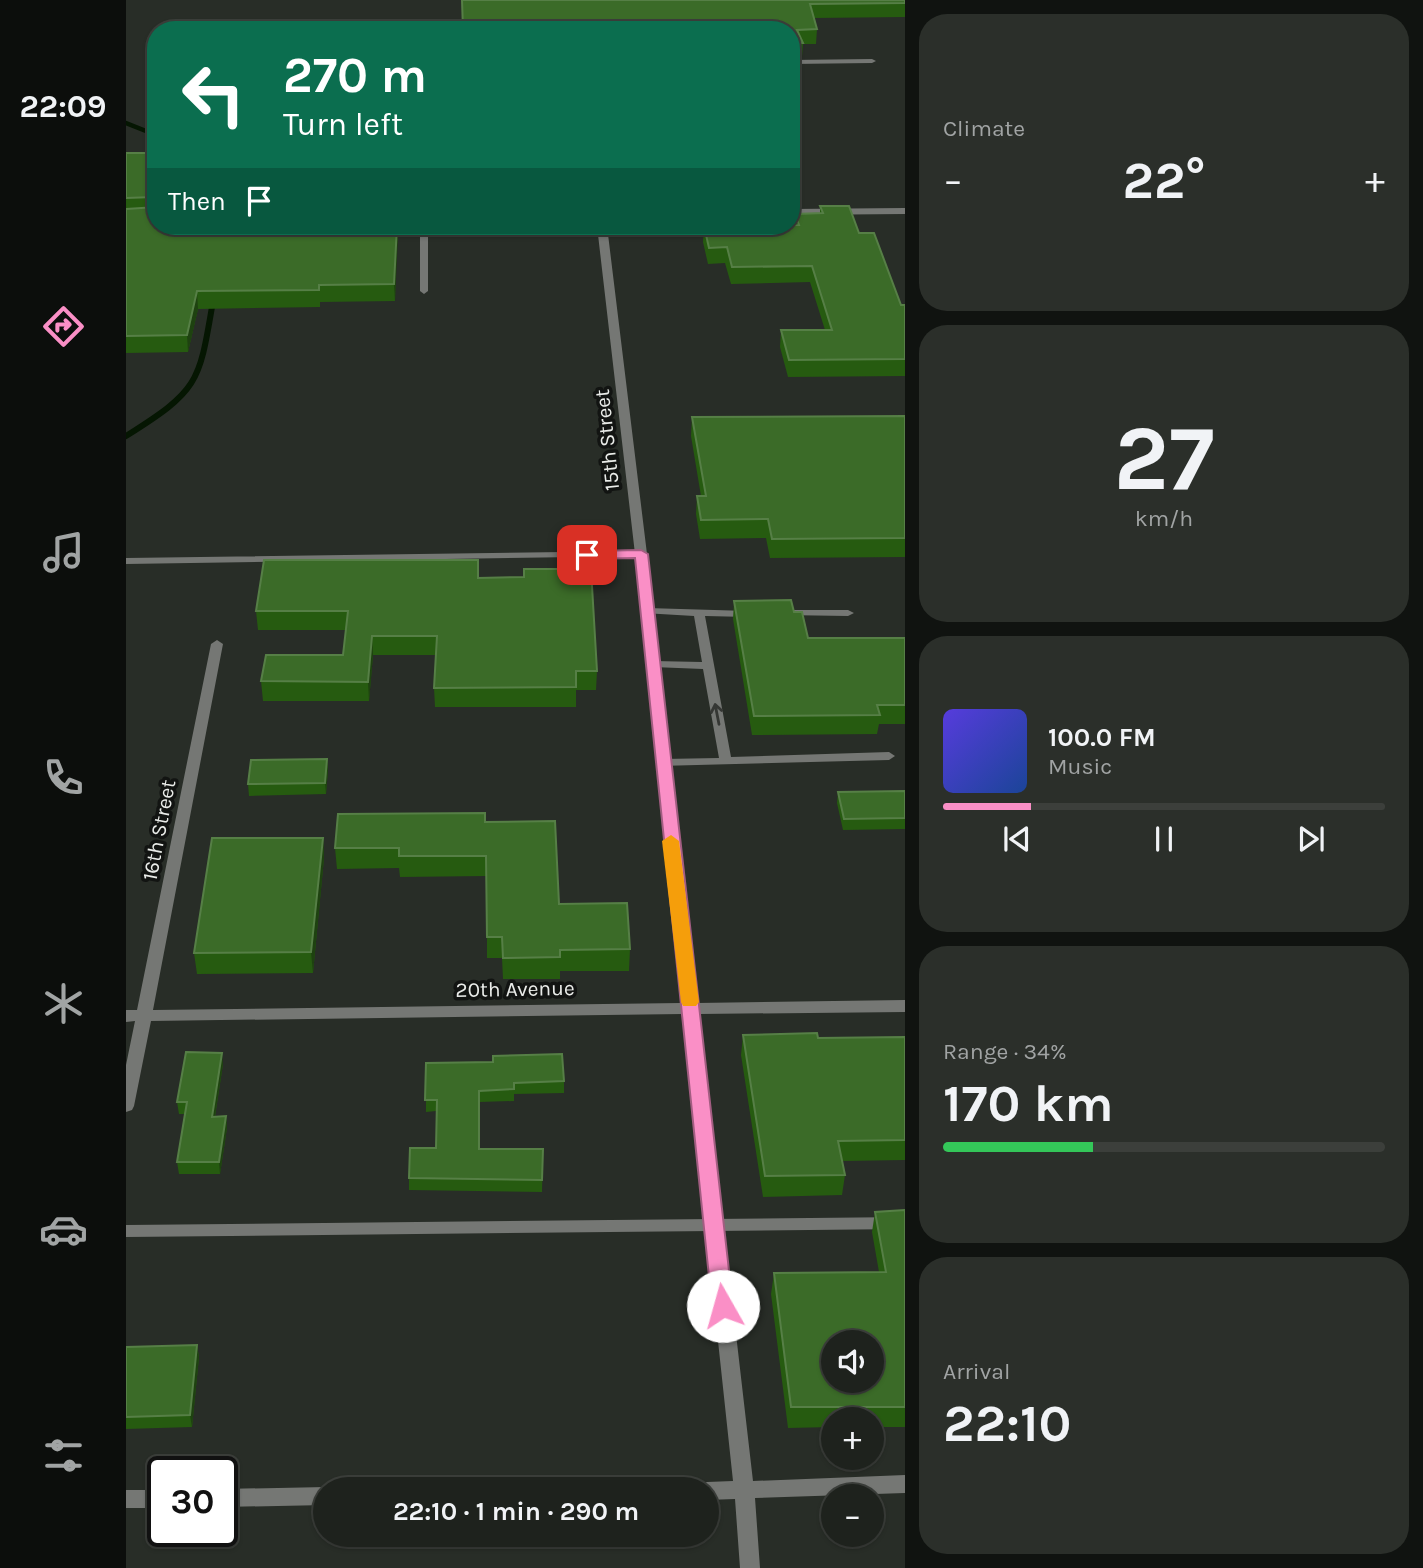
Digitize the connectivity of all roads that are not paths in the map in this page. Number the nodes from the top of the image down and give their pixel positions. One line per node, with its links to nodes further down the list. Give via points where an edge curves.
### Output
1 (872, 61): 2 (lane)
2 (800, 62)
3 (905, 211): 4 (street)
4 (800, 212)
5 (425, 235): 7 (lane)
6 (603, 235): 8 (street, 15th Street)
7 (424, 291)
8 (641, 554): 9 (lane); 10 (street, 15th Street)
9 (126, 561)
10 (647, 611): 12 (lane); 16 (street, 15th Street)
11 (848, 613): 14 (lane)
12 (699, 614): 13 (lane); 17 (lane)
13 (766, 614)
14 (780, 614)
15 (218, 644): 23 (street, 16th Street)
16 (653, 664): 17 (lane); 20 (street, 15th Street)
17 (708, 666): 19 (lane, one-way to 17)
18 (890, 756): 19 (lane)
19 (726, 761): 20 (lane)
20 (663, 763): 22 (street, 15th Street)
21 (905, 1006): 22 (street, 20th Avenue)
22 (690, 1007): 23 (street, 20th Avenue); 26 (street, 15th Street)
23 (134, 1016): 24 (street, 16th Street)
24 (126, 1106)
25 (905, 1223): 26 (lane)
26 (713, 1226): 27 (lane); 29 (street, 15th Street)
27 (126, 1231)
28 (905, 1484): 29 (street)
29 (744, 1490): 30 (street); 35 (street, 15th Street)
30 (719, 1491)
31 (313, 1496): 32 (street)
32 (238, 1498)
33 (126, 1499): 34 (street)
34 (147, 1499)
35 (750, 1568)

